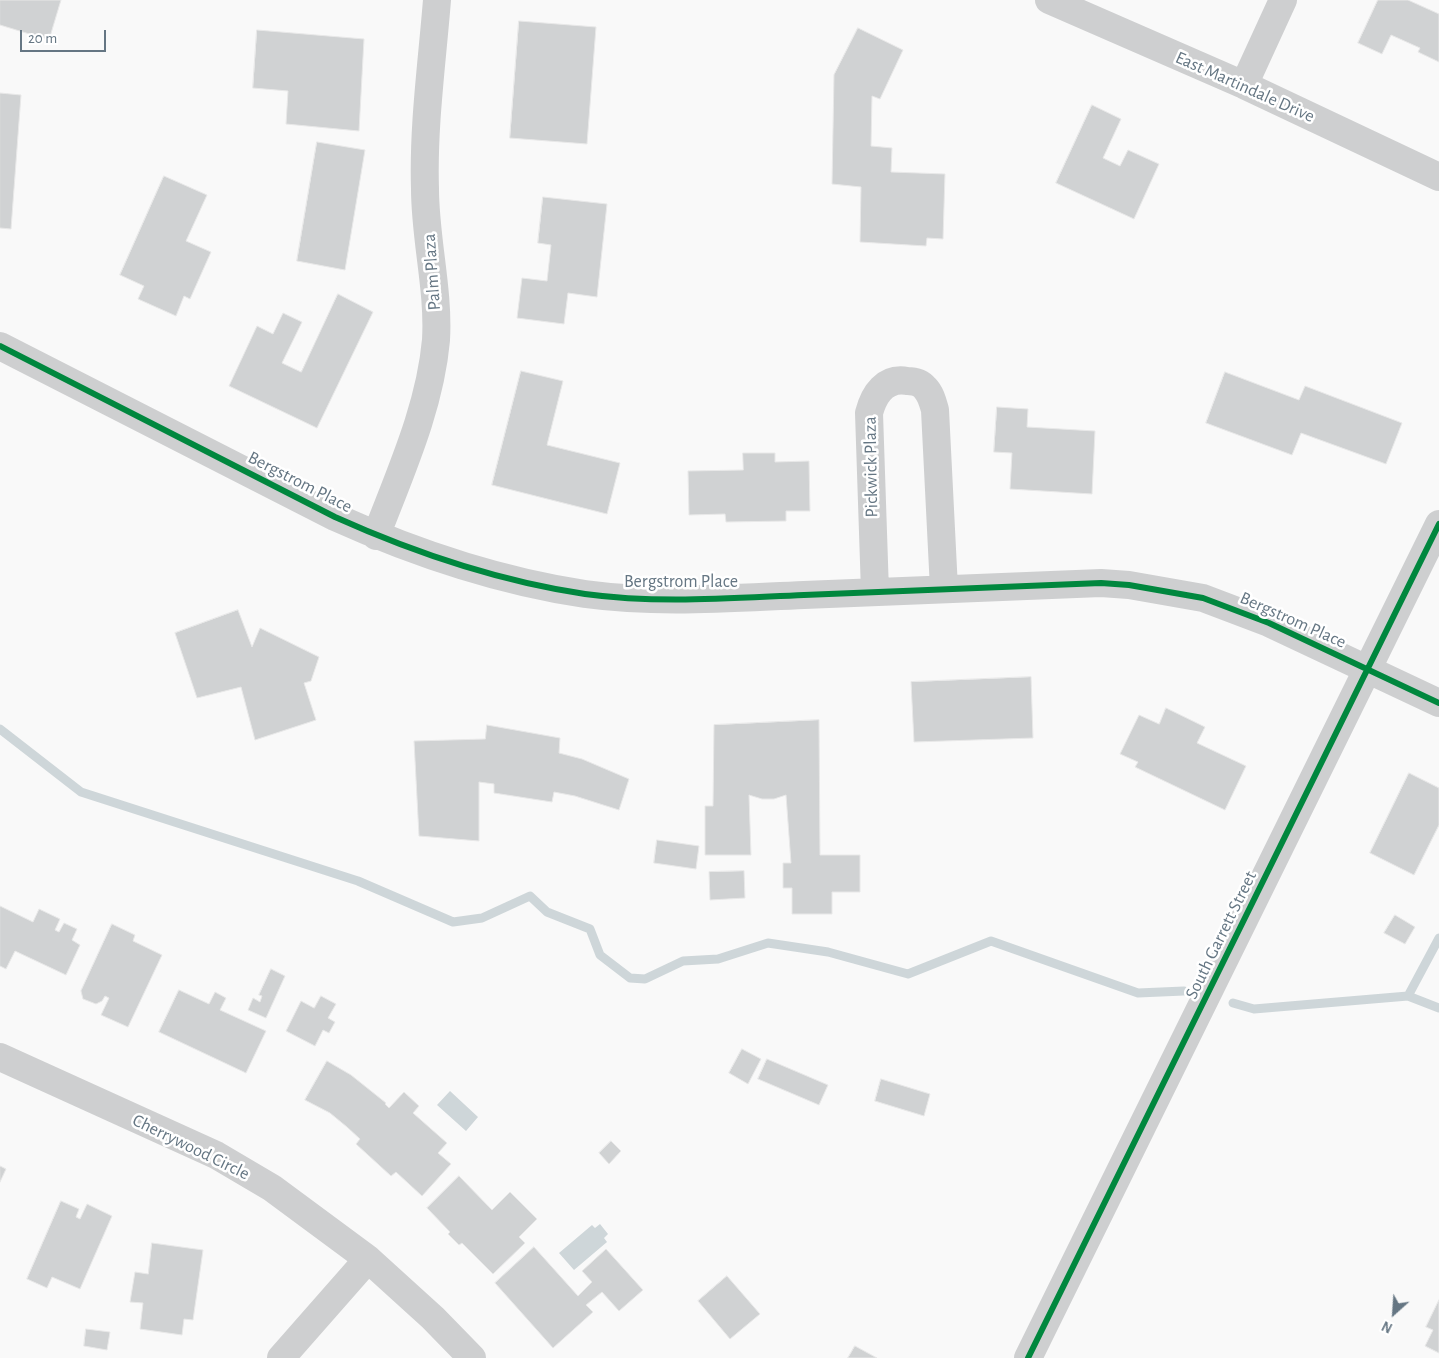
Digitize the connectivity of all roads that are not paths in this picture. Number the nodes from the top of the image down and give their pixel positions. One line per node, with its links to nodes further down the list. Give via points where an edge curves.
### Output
1 (437, 0): 8 (street, Palm Plaza, via 424,191 436,340 423,406)
2 (1049, 0): 4 (street, East Martindale Drive)
3 (1283, 0): 4 (street)
4 (1244, 85): 5 (street, East Martindale Drive)
5 (1439, 177)
6 (0, 346): 8 (street, Bergstrom Place)
7 (1439, 524): 11 (street, South Garrett Street)
8 (376, 536): 10 (street, Bergstrom Place, via 475,570 587,594 664,600)
9 (944, 589): 10 (street, Bergstrom Place); 10 (street, Pickwick Plaza, via 935,410 925,388 902,380 889,382 880,390 869,412); 11 (street, Bergstrom Place, via 1101,583 1203,598 1269,623)
10 (875, 592)
11 (1368, 670): 12 (street, Bergstrom Place); 17 (street, South Garrett Street)
12 (1439, 704)
13 (0, 1057): 14 (street, Cherrywood Circle, via 216,1155 272,1188)
14 (368, 1260): 15 (street); 16 (street, Cherrywood Circle, via 427,1312)
15 (281, 1358)
16 (472, 1358)
17 (1028, 1358)

